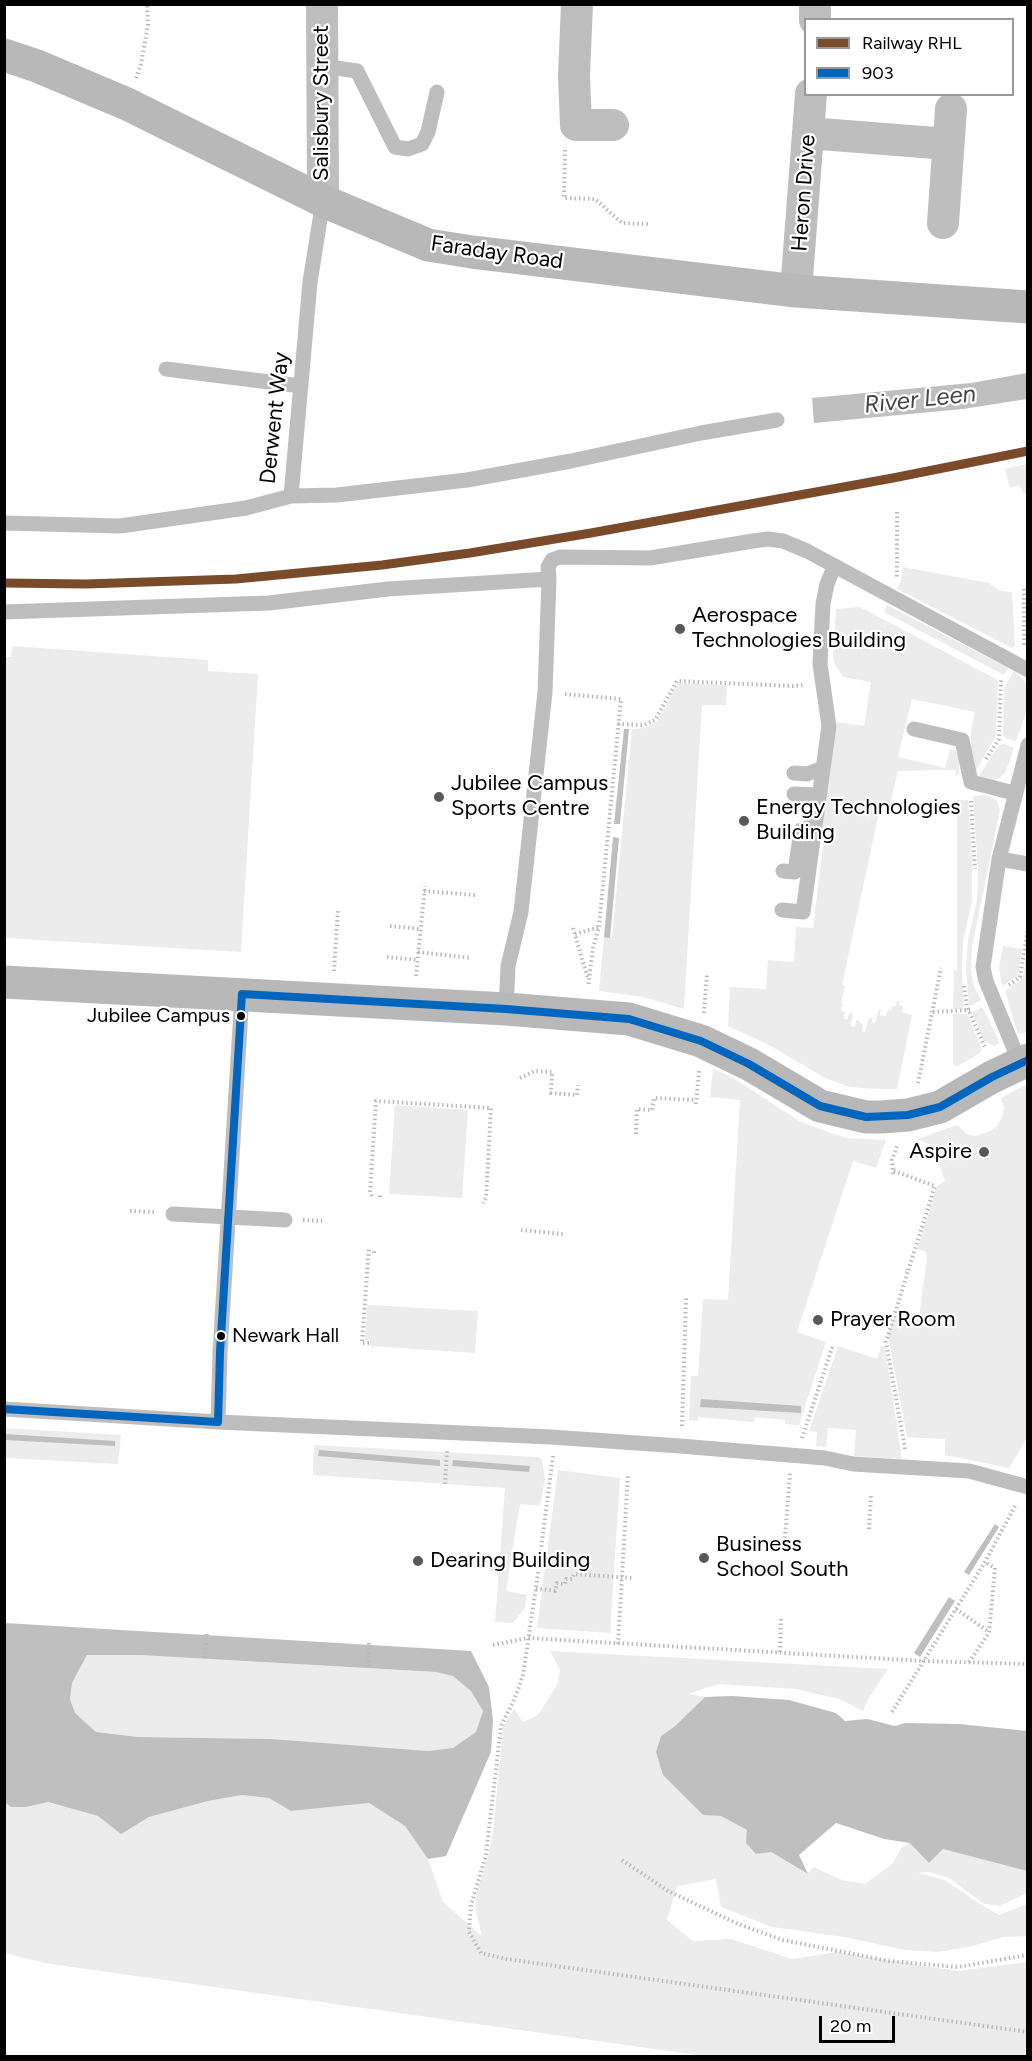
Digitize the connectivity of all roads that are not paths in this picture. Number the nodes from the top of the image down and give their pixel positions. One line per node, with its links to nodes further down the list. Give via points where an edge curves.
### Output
1 (322, 4): 4 (street, Salisbury Street)
2 (577, 4): 8 (street, via 576,125)
3 (4, 55): 11 (street, Faraday Road, via 127,104)
4 (322, 66): 5 (lane, via 357,70 395,147 408,149 422,144); 11 (street, Salisbury Street)
5 (437, 92)
6 (811, 96): 9 (street, Heron Drive)
7 (951, 109): 10 (street)
8 (613, 125)
9 (808, 133): 10 (street); 13 (street, Heron Drive)
10 (948, 144): 12 (street)
11 (323, 201): 13 (street, Faraday Road, via 428,245); 16 (lane, Derwent Way, via 310,282)
12 (943, 223)
13 (796, 291): 14 (street, Faraday Road)
14 (1028, 307)
15 (166, 369): 16 (lane)
16 (301, 386): 18 (lane, Derwent Way)
17 (777, 420): 18 (lane, via 466,480 337,495)
18 (291, 496): 19 (lane, Derwent Way, via 246,508 120,526)
19 (4, 523)
20 (834, 567): 21 (lane, via 783,541 768,539 650,558 560,556 548,567); 23 (lane); 26 (lane, via 823,604 820,664 829,726)
21 (549, 579): 22 (lane, via 388,589 269,603); 38 (lane, via 545,692 521,912 508,966)
22 (4, 612)
23 (1021, 666)
24 (914, 729): 28 (lane, via 962,740 971,782)
25 (1028, 745): 28 (lane)
26 (823, 768): 27 (lane, via 807,774); 30 (lane)
27 (795, 773)
28 (1014, 793): 32 (lane)
29 (794, 794): 30 (lane)
30 (819, 795): 31 (lane)
31 (815, 825): 34 (lane, via 801,830 795,872); 35 (lane, via 802,912)
32 (999, 859): 33 (lane); 39 (lane, via 983,967)
33 (1028, 864)
34 (783, 871)
35 (782, 910)
36 (4, 982): 37 (street)
37 (242, 994): 38 (street); 41 (lane)
38 (506, 1009): 39 (street, via 608,1016 654,1025 726,1052 820,1106 881,1118 940,1107)
39 (1024, 1061)
40 (173, 1214): 41 (lane)
41 (229, 1216): 42 (lane); 44 (lane)
42 (285, 1220)
43 (4, 1409): 44 (lane)
44 (218, 1422): 45 (lane, via 551,1437 825,1458 853,1464 969,1471)
45 (1028, 1487)

